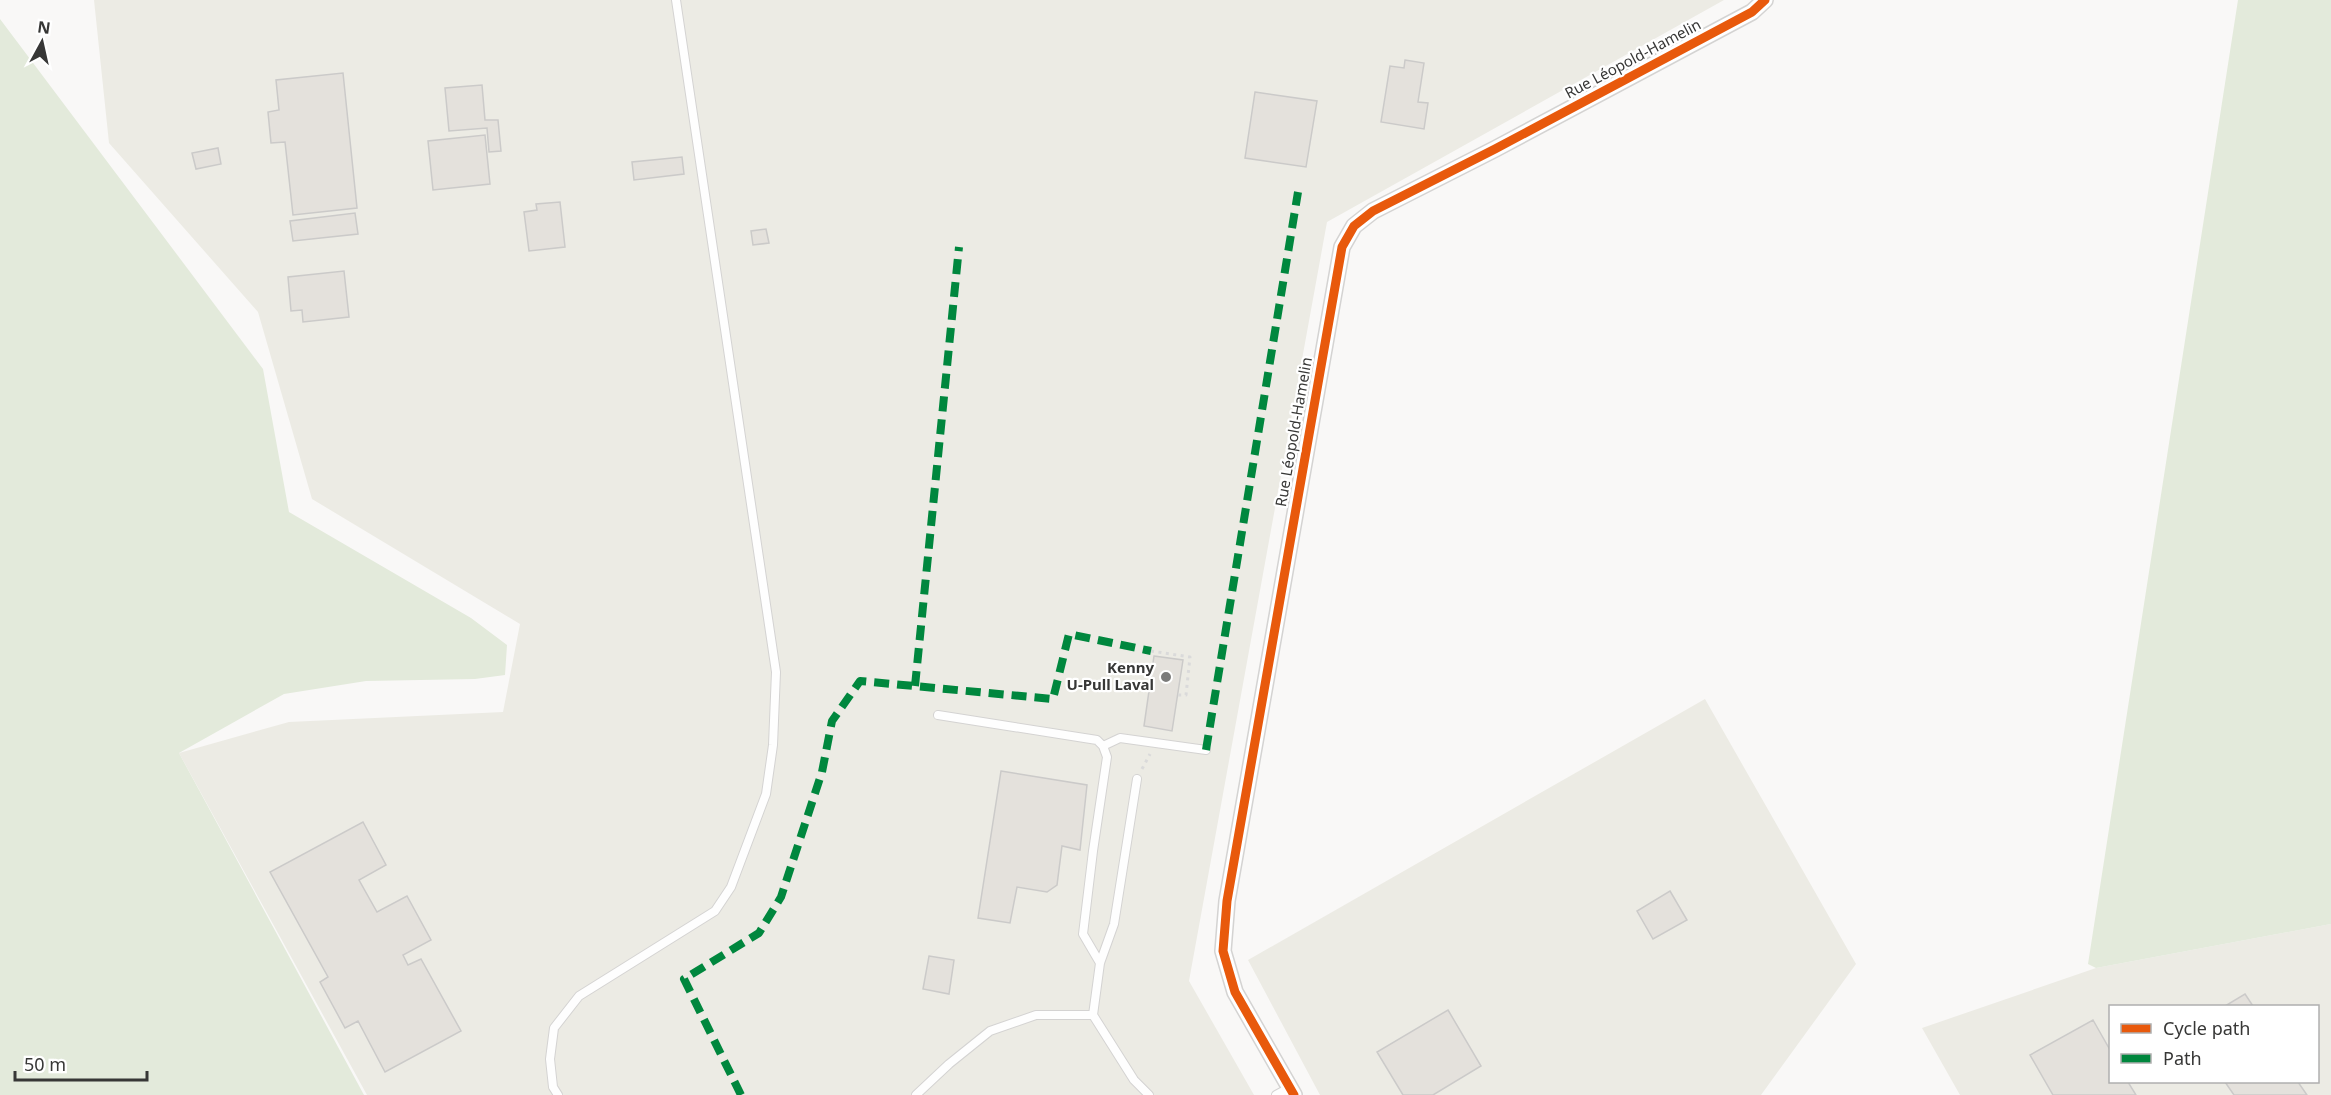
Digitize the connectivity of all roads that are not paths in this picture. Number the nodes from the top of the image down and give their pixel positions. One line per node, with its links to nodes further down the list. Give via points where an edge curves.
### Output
1 (676, 0): 10 (lane, via 776,672 772,745 766,794 731,886 715,911 579,996 554,1028 550,1059 553,1087)
2 (1765, 0): 9 (street, Rue Léopold-Hamelin, via 1752,12 1373,210 1354,226 1342,247 1229,890 1223,951 1234,992)
3 (938, 715): 4 (lane, via 1096,740)
4 (1103, 746): 5 (lane, via 1120,738); 7 (lane, via 1107,757 1083,934)
5 (1206, 750)
6 (1137, 779): 7 (lane, via 1114,924)
7 (1100, 963): 8 (lane)
8 (1093, 1015): 11 (lane, via 1036,1015 990,1031); 12 (lane, via 1134,1080)
9 (1286, 1093)
10 (558, 1095)
11 (916, 1095)
12 (1149, 1095)

